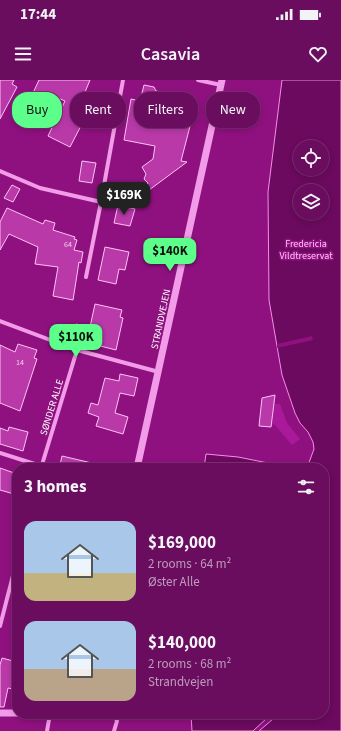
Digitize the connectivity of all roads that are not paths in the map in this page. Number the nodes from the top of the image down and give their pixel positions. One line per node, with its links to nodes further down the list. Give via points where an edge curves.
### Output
1 (123, 80): 5 (street)
2 (198, 80): 3 (street)
3 (222, 83): 9 (street, STRANDVEJEN)
4 (0, 171): 5 (street, via 40,188)
5 (101, 202): 6 (street)
6 (86, 277)
7 (0, 321): 8 (street)
8 (77, 350): 9 (street); 12 (street, SØNDER ALLE)
9 (159, 372): 13 (street, STRANDVEJEN)
10 (0, 453): 11 (street)
11 (29, 463)
12 (42, 463)
13 (138, 463)
14 (12, 579): 15 (street)
15 (0, 626)
16 (12, 712): 17 (street)
17 (0, 713)
18 (49, 719): 20 (street)
19 (115, 719): 21 (street)
20 (47, 731)
21 (114, 731)

